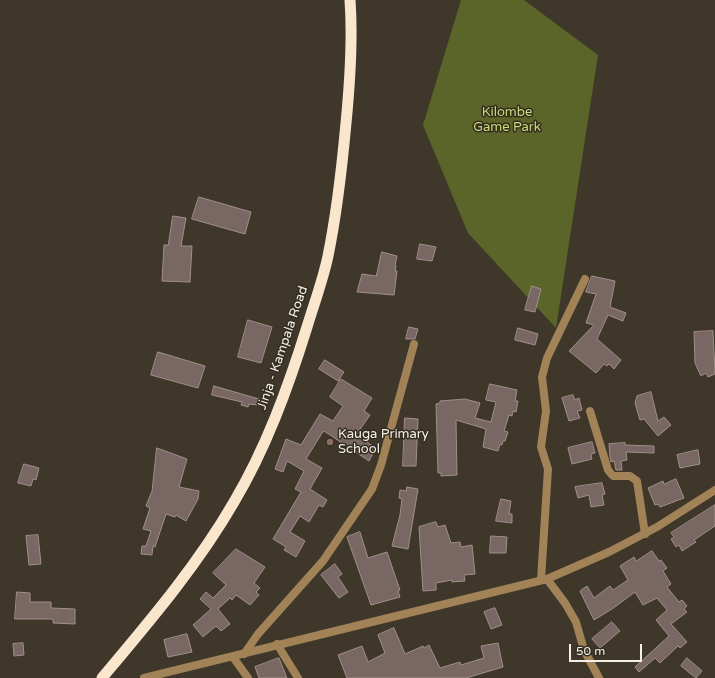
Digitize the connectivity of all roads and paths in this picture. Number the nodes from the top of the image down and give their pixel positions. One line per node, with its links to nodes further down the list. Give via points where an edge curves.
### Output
1 (350, 0): 12 (highway, Jinja - Kampala Road, via 352,32 349,87 336,213 328,258 288,385 261,449 218,528 158,611)
2 (585, 279): 7 (street, via 547,358 542,378 546,411 541,447 548,468)
3 (414, 344): 9 (street, via 385,453 372,489 323,561 258,634)
4 (590, 411): 6 (street, via 612,476 630,476 637,481)
5 (715, 490): 6 (street)
6 (645, 534): 7 (street)
7 (544, 579): 8 (street); 16 (street, via 565,603 576,622 584,650)
8 (277, 644): 9 (street); 15 (street)
9 (244, 654): 10 (street)
10 (233, 657): 11 (street); 14 (street)
11 (154, 677): 13 (street)
12 (102, 678)
13 (144, 678)
14 (248, 678)
15 (298, 678)
16 (599, 678)

